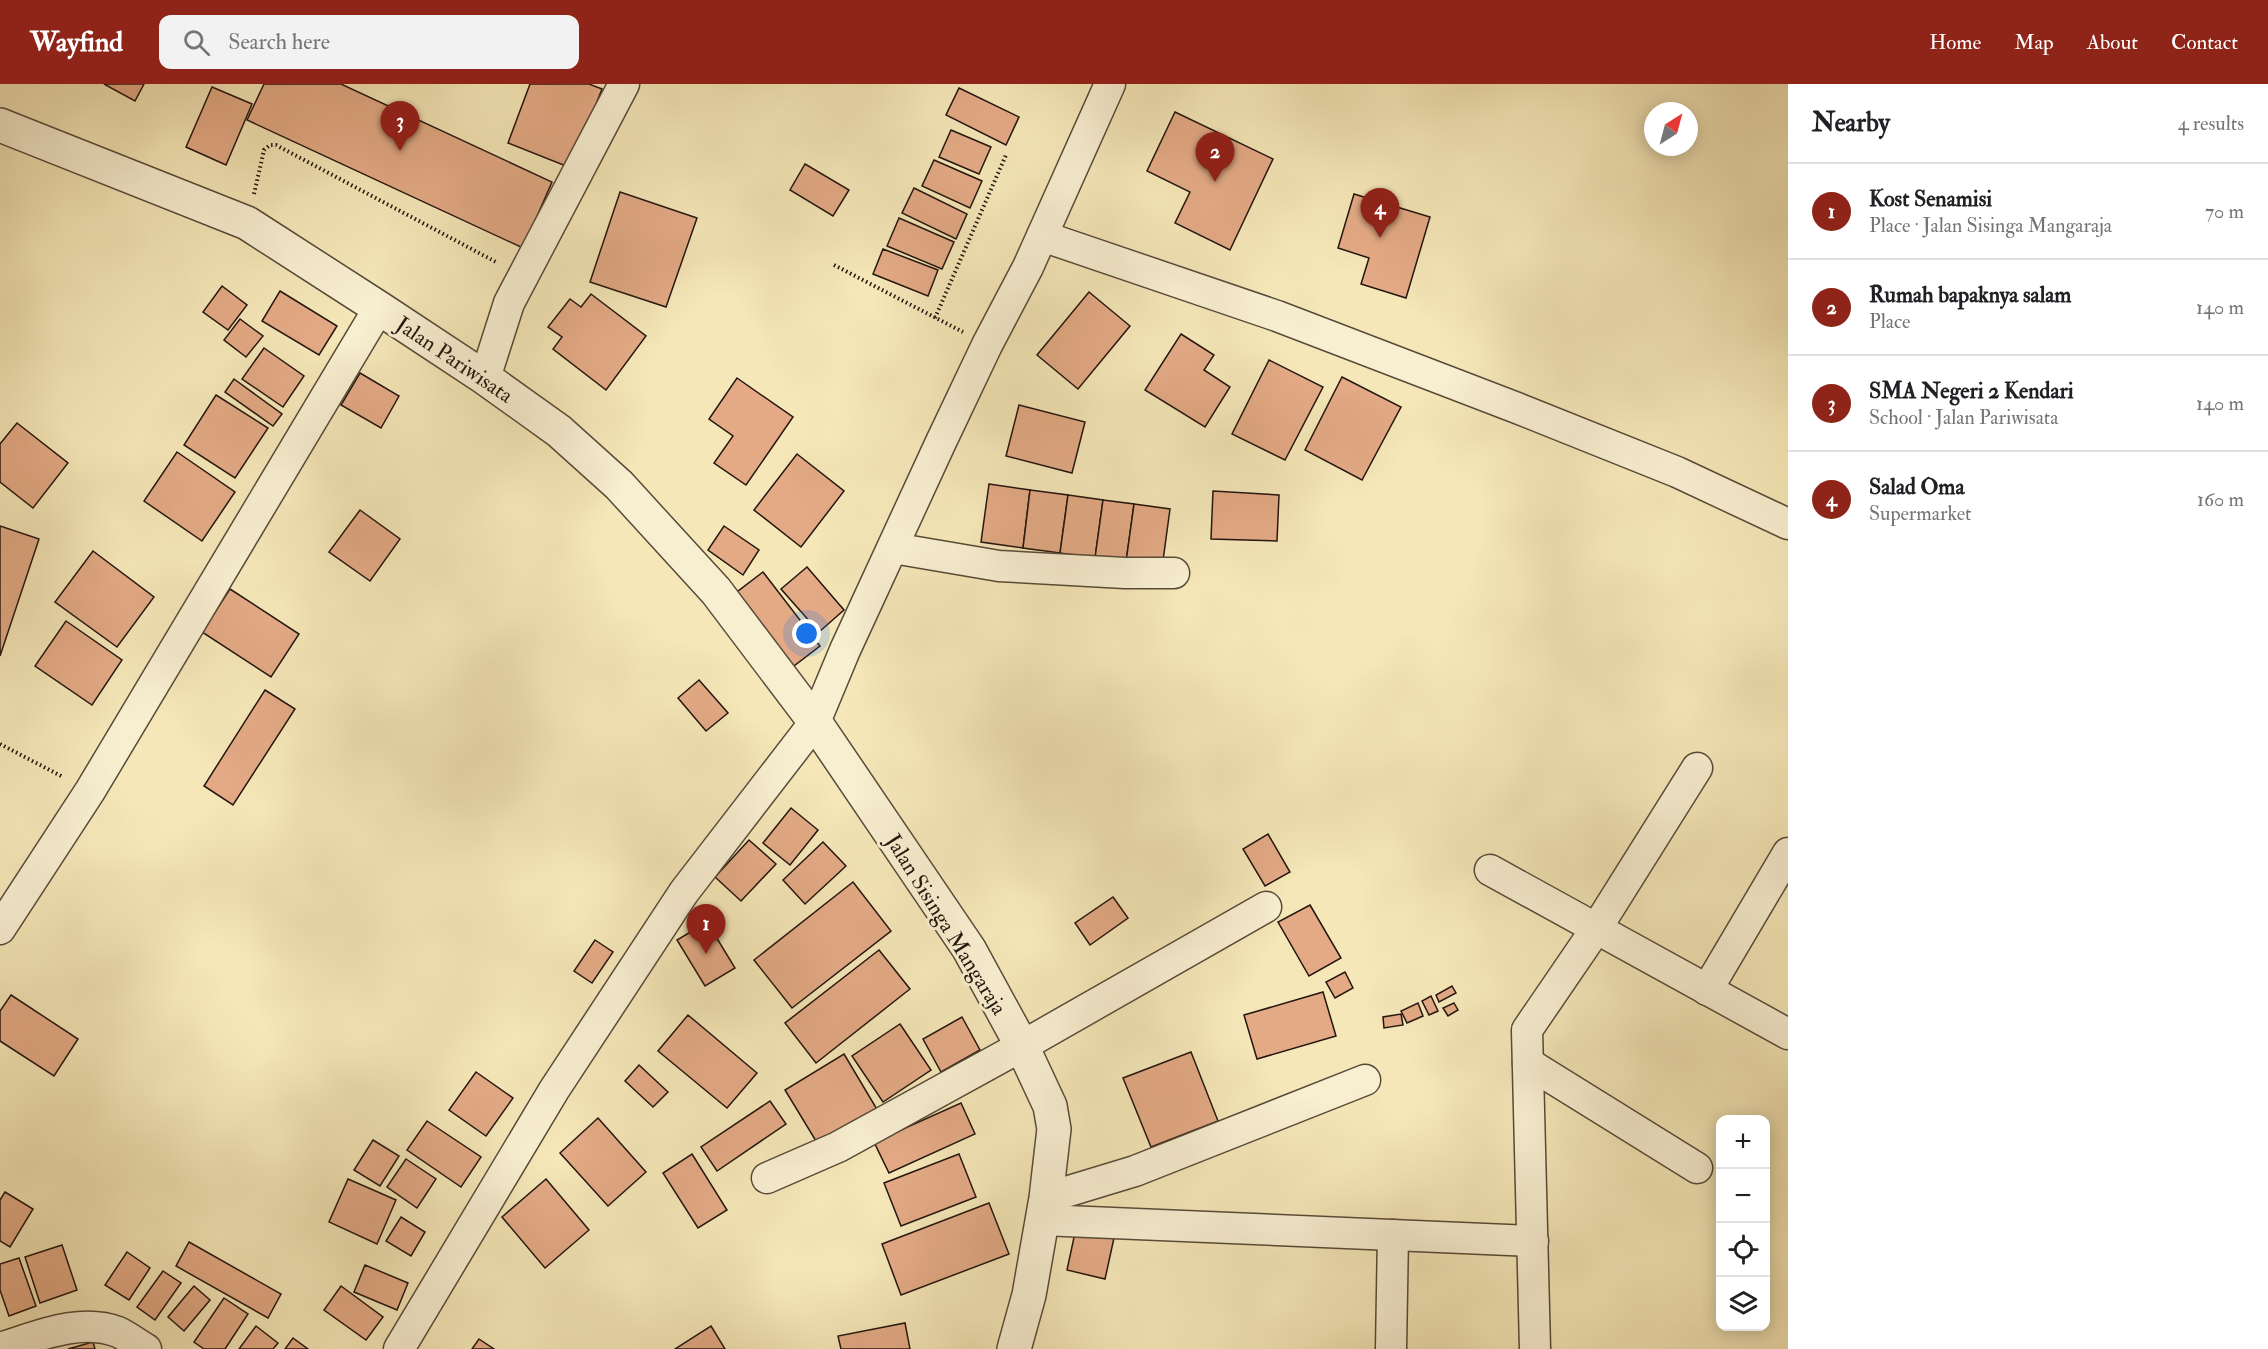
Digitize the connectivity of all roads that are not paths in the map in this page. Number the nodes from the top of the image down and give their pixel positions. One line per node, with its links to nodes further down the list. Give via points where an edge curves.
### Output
1 (624, 84): 6 (street, via 509,303)
2 (1110, 84): 4 (street)
3 (0, 125): 5 (street, Jalan Pariwisata, via 246,223)
4 (1042, 236): 7 (street, via 1277,316 1517,408 1677,472); 8 (street)
5 (379, 308): 6 (street, Jalan Pariwisata); 15 (street, via 90,791)
6 (485, 378): 10 (street, Jalan Pariwisata, via 559,431 619,485 716,591)
7 (1788, 524)
8 (893, 548): 9 (street, via 999,566); 10 (street)
9 (1174, 573)
10 (815, 722): 19 (street, Jalan Sisinga Mangaraja, via 969,949); 29 (street, via 678,902 554,1090)
11 (1697, 768): 16 (street)
12 (1788, 853): 17 (street)
13 (1490, 870): 16 (street)
14 (1266, 907): 19 (street)
15 (0, 929)
16 (1596, 929): 17 (street); 20 (street, via 1527,1030)
17 (1707, 990): 18 (street)
18 (1788, 1034)
19 (1022, 1046): 23 (street, via 838,1147); 24 (street, Jalan Sisinga Mangaraja, via 1050,1106 1054,1129)
20 (1528, 1063): 22 (street); 26 (street)
21 (1365, 1080): 24 (street)
22 (1696, 1168)
23 (767, 1178)
24 (1044, 1209): 25 (street); 30 (street, Jalan Sisinga Mangaraja, via 1029,1295)
25 (1393, 1235): 26 (street); 31 (street)
26 (1533, 1241): 32 (street)
27 (0, 1348): 28 (street, via 85,1326 117,1332)
28 (146, 1349)
29 (399, 1349)
30 (1014, 1349)
31 (1391, 1349)
32 (1535, 1349)

